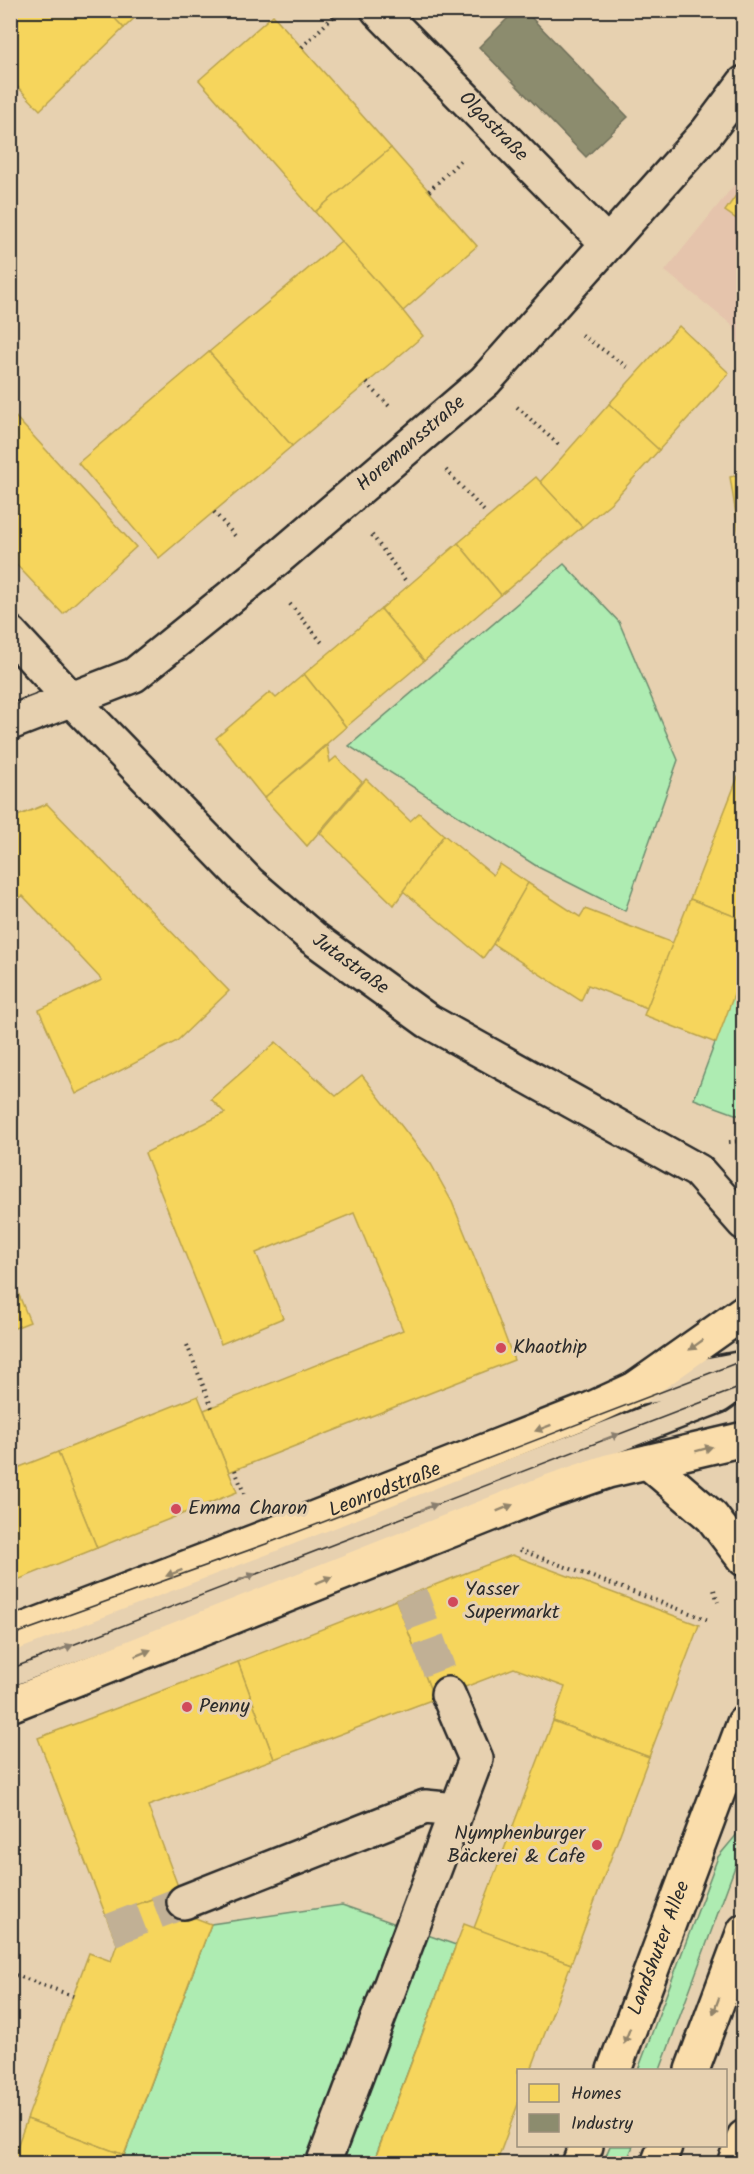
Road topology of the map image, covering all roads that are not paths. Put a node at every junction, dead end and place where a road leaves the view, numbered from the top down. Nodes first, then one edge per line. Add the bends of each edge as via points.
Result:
1 (378, 10) edge
2 (744, 83) edge
3 (607, 243) junction
4 (10, 633) edge
5 (71, 699) junction
6 (10, 723) edge
7 (744, 1223) edge
8 (744, 1312) edge
9 (744, 1368) edge
10 (744, 1378) edge
11 (635, 1389) junction
12 (744, 1439) edge
13 (648, 1462) junction
14 (744, 1559) edge
15 (10, 1635) edge
16 (10, 1669) edge
17 (448, 1694) tunnel mouth
18 (10, 1705) edge
19 (744, 1723) edge
20 (744, 1801) edge
21 (456, 1810) junction
22 (706, 1824) junction
23 (184, 1902) tunnel mouth
24 (744, 1931) edge
25 (614, 2069) edge
26 (692, 2069) edge
27 (744, 2137) edge
28 (585, 2147) edge
29 (663, 2147) edge
30 (323, 2163) edge
31 (579, 2163) edge
32 (658, 2163) edge
33 (734, 2163) edge

1 - 3 street, Olgastraße
2 - 3 street, Horemansstraße via 708,131
3 - 5 street, Horemansstraße via 484,381 264,570 134,675
4 - 5 street, Jutastraße
5 - 6 street, Horemansstraße
5 - 7 street, Jutastraße via 249,883 312,937 428,1021 698,1171
8 -> 11 main road, Leonrodstraße
9 - 11 street
16 -> 10 street via 718,1396
11 -> 15 main road, Leonrodstraße
13 -> 12 main road
13 - 14 main road via 712,1517
18 -> 13 main road via 547,1491
17 - 21 street via 476,1759
19 - 22 main road, Landshuter Allee
20 - 22 main road
21 - 23 street via 425,1807
21 - 30 street
22 -> 25 main road, Landshuter Allee
24 -> 26 main road
27 - 33 main road
28 - 31 main road
29 - 32 main road

